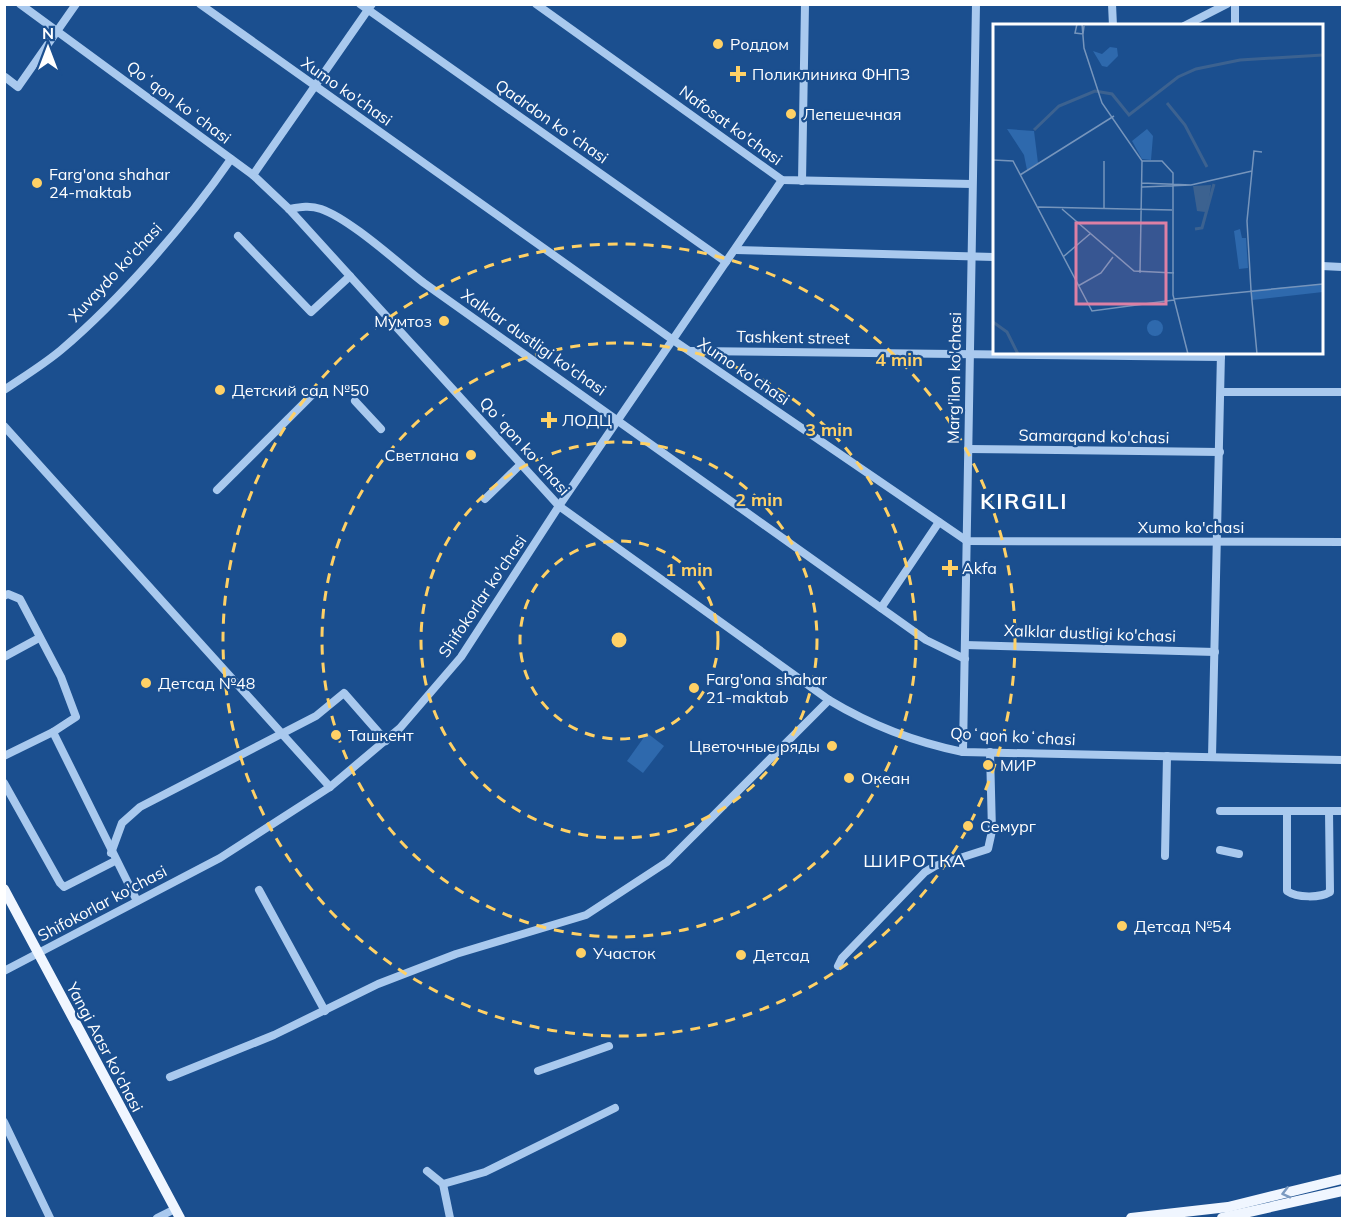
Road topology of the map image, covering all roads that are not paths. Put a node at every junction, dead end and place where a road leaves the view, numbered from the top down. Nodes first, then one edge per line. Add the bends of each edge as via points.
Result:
1 (20, 4) edge
2 (76, 4) edge
3 (200, 4) edge
4 (536, 4) edge
5 (805, 4) edge
6 (976, 4) edge
7 (1112, 4) edge
8 (1227, 4) edge
9 (1235, 4) edge
10 (366, 6) edge
11 (1113, 24) edge
12 (1188, 24) edge
13 (1234, 24) edge
14 (59, 31) junction
15 (5, 77) edge
16 (314, 86) junction
17 (231, 159) junction
18 (253, 175) junction
19 (782, 180) junction
20 (802, 181) junction
21 (972, 184) junction
22 (289, 209) junction
23 (238, 236) dead end
24 (736, 250) junction
25 (971, 256) junction
26 (993, 257) edge
27 (726, 262) junction
28 (1323, 266) edge
29 (1342, 267) edge
30 (350, 276) junction
31 (673, 340) junction
32 (690, 351) junction
33 (970, 354) junction
34 (1221, 355) edge
35 (4, 390) edge
36 (1221, 392) junction
37 (1342, 392) edge
38 (313, 394) dead end
39 (355, 402) dead end
40 (618, 419) junction
41 (4, 426) edge
42 (381, 429) dead end
43 (968, 450) junction
44 (1220, 452) junction
45 (521, 464) junction
46 (217, 490) dead end
47 (485, 499) dead end
48 (559, 506) junction
49 (939, 522) junction
50 (967, 541) junction
51 (1218, 542) junction
52 (1342, 542) edge
53 (4, 596) edge
54 (881, 608) junction
55 (39, 638) junction
56 (965, 645) junction
57 (1215, 652) junction
58 (4, 657) edge
59 (965, 659) junction
60 (829, 700) junction
61 (53, 732) junction
62 (283, 734) junction
63 (386, 741) junction
64 (963, 752) junction
65 (990, 752) junction
66 (4, 756) edge
67 (1167, 756) junction
68 (1212, 757) junction
69 (1342, 760) edge
70 (4, 783) edge
71 (330, 787) junction
72 (1220, 811) dead end
73 (1287, 811) junction
74 (1329, 811) junction
75 (1342, 811) edge
76 (1220, 850) dead end
77 (1239, 854) dead end
78 (1166, 856) dead end
79 (113, 857) junction
80 (4, 889) edge
81 (260, 890) dead end
82 (137, 901) junction
83 (38, 953) junction
84 (838, 966) dead end
85 (4, 971) edge
86 (325, 1011) junction
87 (609, 1046) dead end
88 (538, 1071) dead end
89 (170, 1077) dead end
90 (615, 1108) dead end
91 (4, 1122) edge
92 (427, 1171) dead end
93 (1342, 1179) edge
94 (443, 1184) junction
95 (1342, 1191) edge
96 (178, 1214) edge
97 (51, 1218) edge
98 (157, 1218) edge
99 (450, 1218) edge
100 (1131, 1218) edge
101 (1224, 1218) edge

1 - 14 street, Qoʻqon koʻchasi
2 - 14 street
3 - 16 street, Xumo ko'chasi
4 - 19 street, Nafosat ko'chasi
5 - 20 street
6 - 21 street, Marg'ilon ko'chasi
7 - 11 street
8 - 12 street
9 - 13 street
10 - 16 street
10 - 27 street, Qadrdon koʻchasi
14 - 15 street via 18,87
14 - 17 street, Qoʻqon koʻchasi
16 - 18 street
16 - 31 street, Xumo ko'chasi
17 - 18 street, Qoʻqon koʻchasi
17 - 35 street, Xuvaydo ko'chasi via 202,200 113,299 60,351
18 - 22 street, Qoʻqon koʻchasi
19 - 20 street, Nafosat ko'chasi
19 - 24 street, Shifokorlar ko'chasi
20 - 21 street, Nafosat ko'chasi
21 - 25 street, Marg'ilon ko'chasi
22 - 30 street, Qoʻqon koʻchasi
22 - 40 street, Xalklar dustligi ko'chasi via 323,209
23 - 30 street via 311,312
24 - 25 street
24 - 27 street, Shifokorlar ko'chasi
25 - 26 street
25 - 33 street, Marg'ilon ko'chasi
27 - 31 street, Shifokorlar ko'chasi
28 - 29 street
30 - 45 street, Qoʻqon koʻchasi
31 - 32 street, Xumo ko'chasi
31 - 40 street, Shifokorlar ko'chasi
32 - 33 street, Tashkent street
32 - 49 street, Xumo ko'chasi
33 - 34 street, Tashkent street
33 - 43 street, Marg'ilon ko'chasi
34 - 36 street
36 - 37 street
36 - 44 street
38 - 46 street
39 - 42 street
40 - 48 street, Shifokorlar ko'chasi
40 - 54 street, Xalklar dustligi ko'chasi
41 - 62 street
43 - 44 street, Samarqand ko'chasi
43 - 50 street, Marg'ilon ko'chasi
44 - 51 street
45 - 47 street
45 - 48 street, Qoʻqon koʻchasi
48 - 60 street, Qoʻqon koʻchasi
48 - 63 street, Shifokorlar ko'chasi via 461,657
49 - 50 street, Xumo ko'chasi
49 - 54 street
50 - 51 street, Xumo ko'chasi
50 - 56 street, Marg'ilon ko'chasi
51 - 52 street, Xumo ko'chasi
51 - 57 street
53 - 55 street via 20,599
54 - 59 street, Xalklar dustligi ko'chasi via 926,640
55 - 58 street
55 - 61 street via 76,717
56 - 57 street, Xalklar dustligi ko'chasi
56 - 59 street, Marg'ilon ko'chasi
57 - 68 street
59 - 64 street, Marg'ilon ko'chasi
60 - 64 street, Qoʻqon koʻchasi via 865,721 910,739
60 - 86 street via 668,862 586,915 456,954 378,984
61 - 66 street
61 - 79 street
62 - 63 street via 316,716 344,693
62 - 71 street
62 - 79 street via 140,807 122,823
63 - 71 street, Shifokorlar ko'chasi
64 - 65 street, Qoʻqon koʻchasi
65 - 67 street, Qoʻqon koʻchasi
65 - 84 street via 992,831 988,849 925,872
67 - 68 street, Qoʻqon koʻchasi
67 - 78 street
68 - 69 street, Qoʻqon koʻchasi
70 - 79 street via 64,887
71 - 82 street, Shifokorlar ko'chasi via 220,858
72 - 73 street
73 - 74 street
73 - 74 street via 1287,891 1293,896 1330,892
74 - 75 street
76 - 77 street
79 - 82 street
80 - 83 main road, Yangi Aasr ko'chasi
81 - 86 street
82 - 83 street, Shifokorlar ko'chasi
83 - 85 street, Shifokorlar ko'chasi
83 - 96 main road, Yangi Aasr ko'chasi
86 - 89 street
87 - 88 street
90 - 94 street via 485,1172
91 - 97 street
92 - 94 street
93 -> 100 main road via 1228,1207
94 - 99 street
95 - 101 main road
96 - 98 street

